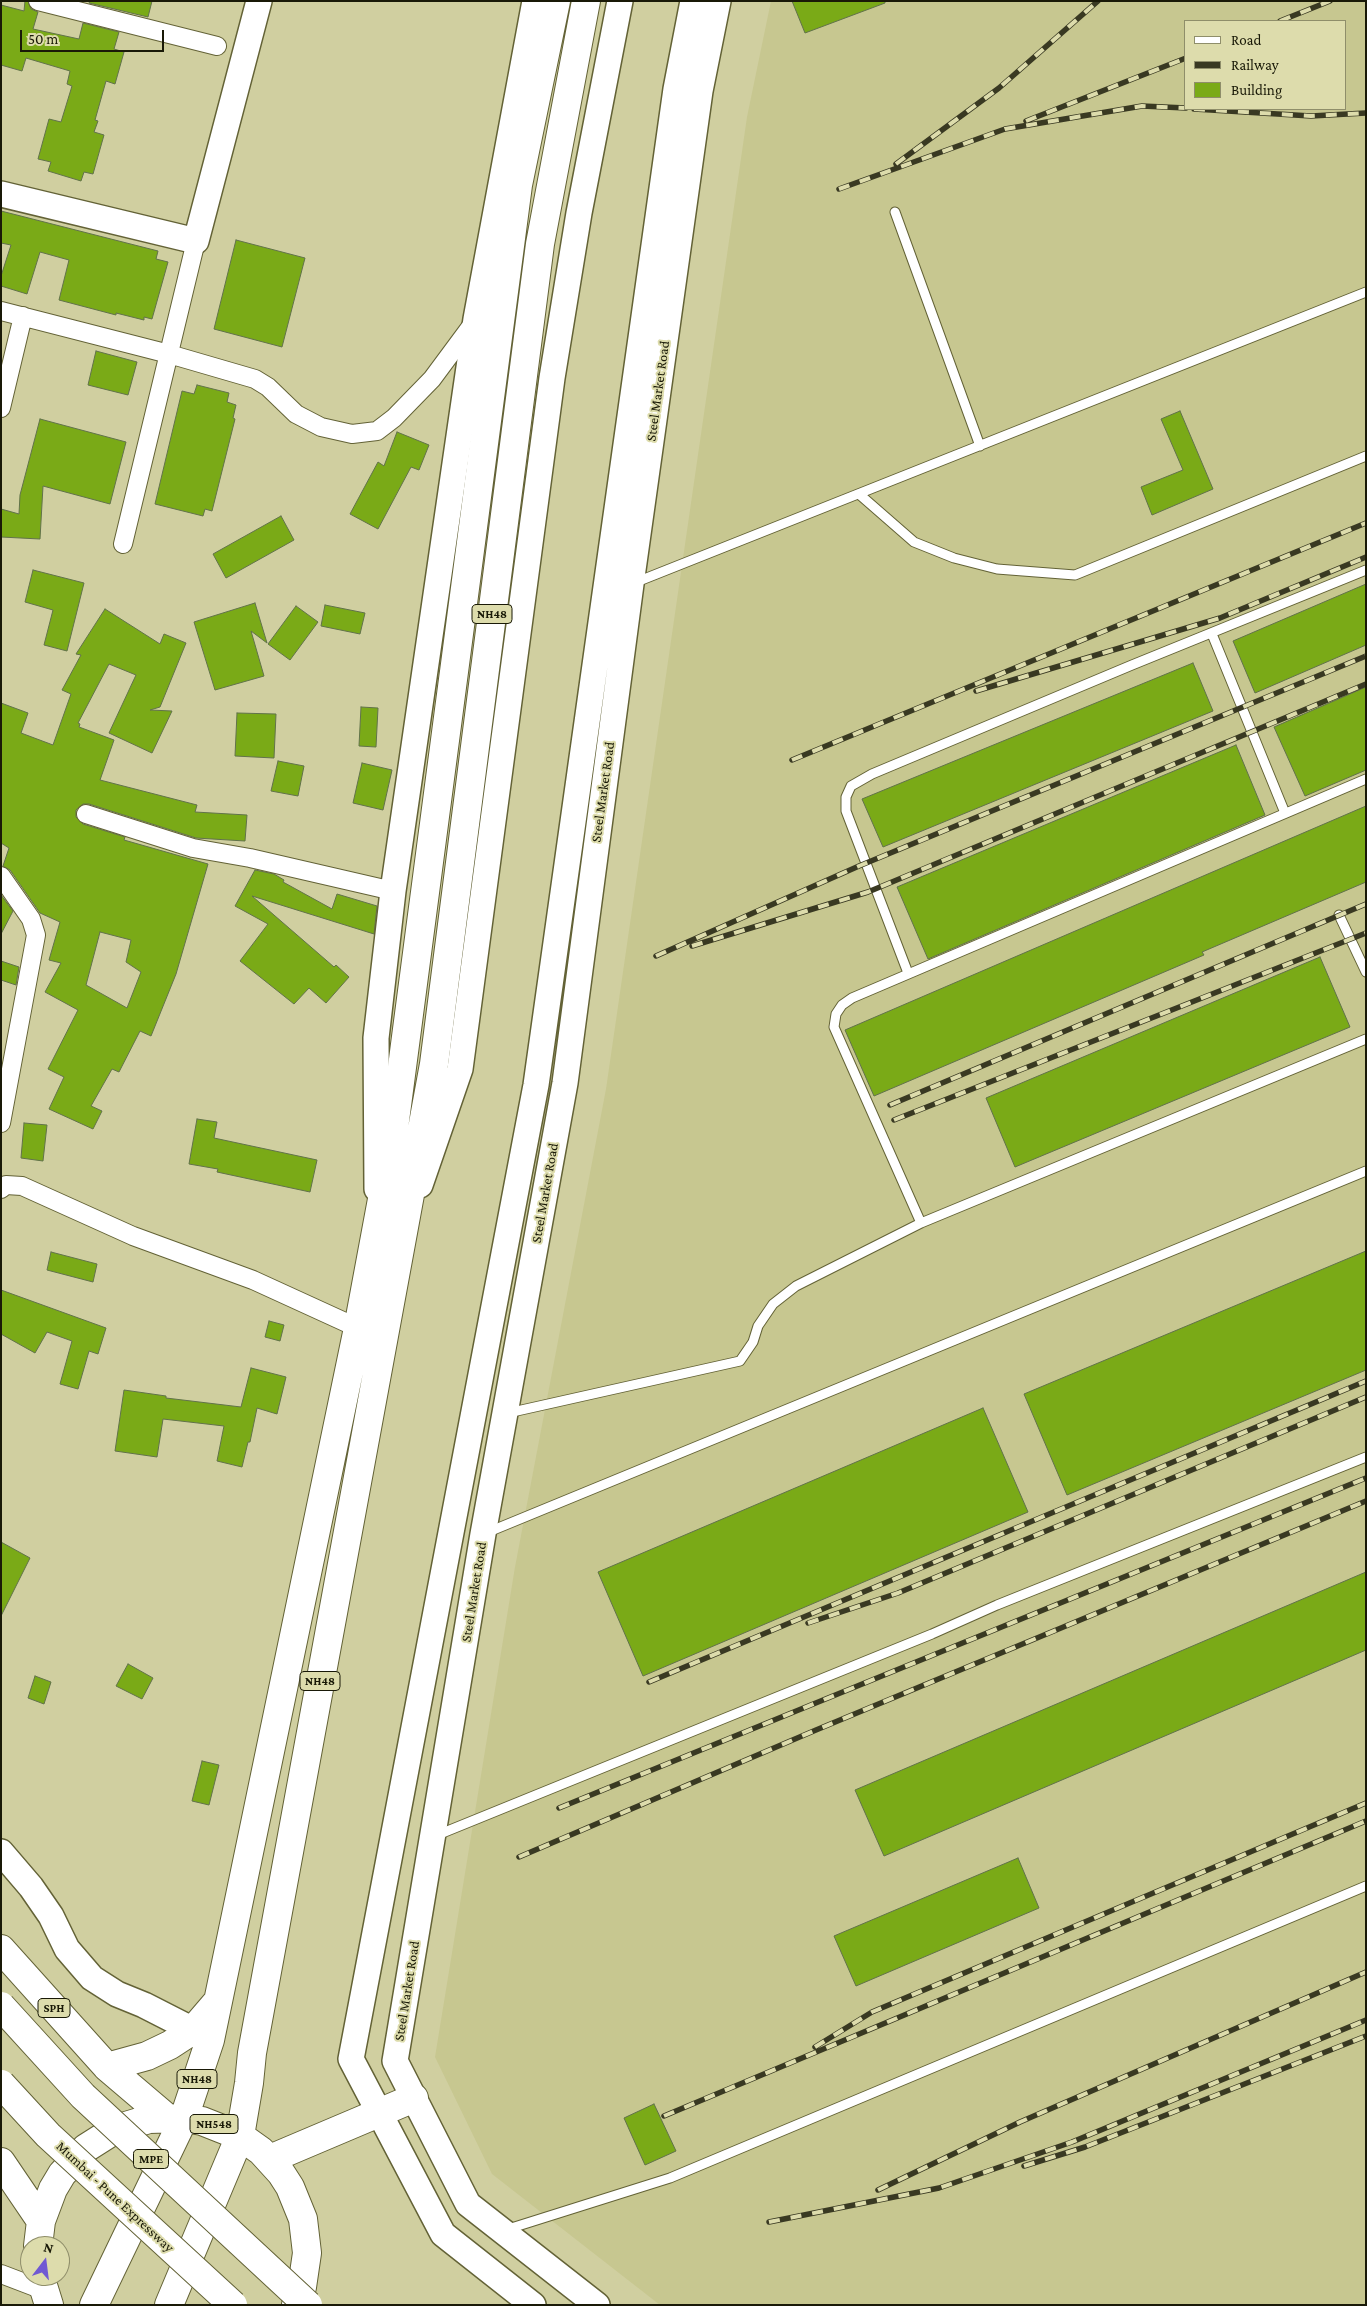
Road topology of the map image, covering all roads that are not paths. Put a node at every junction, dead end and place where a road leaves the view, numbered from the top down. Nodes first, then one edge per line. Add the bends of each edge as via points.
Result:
1 (38, 1) edge
2 (259, 1) edge
3 (535, 1) edge
4 (556, 1) edge
5 (586, 1) edge
6 (620, 1) edge
7 (693, 1) edge
8 (718, 1) edge
9 (217, 46) dead end
10 (1, 194) edge
11 (895, 212) dead end
12 (196, 241) junction
13 (1366, 292) edge
14 (1, 311) edge
15 (23, 316) junction
16 (476, 319) junction
17 (169, 354) junction
18 (1, 408) edge
19 (980, 446) junction
20 (1366, 456) edge
21 (859, 494) junction
22 (123, 544) dead end
23 (1366, 570) edge
24 (618, 589) junction
25 (1212, 634) junction
26 (1366, 779) edge
27 (1285, 813) junction
28 (86, 814) dead end
29 (1, 876) edge
30 (393, 891) junction
31 (1339, 915) dead end
32 (1366, 972) edge
33 (908, 974) junction
34 (1366, 1039) edge
35 (1, 1123) edge
36 (1366, 1172) edge
37 (1, 1189) edge
38 (921, 1223) junction
39 (391, 1225) junction
40 (358, 1328) junction
41 (505, 1414) junction
42 (1366, 1457) edge
43 (483, 1534) junction
44 (433, 1837) junction
45 (1, 1852) edge
46 (1366, 1886) edge
47 (1, 1949) edge
48 (218, 2001) junction
49 (1, 2006) edge
50 (193, 2030) junction
51 (107, 2067) junction
52 (1, 2084) edge
53 (414, 2098) junction
54 (379, 2113) junction
55 (176, 2118) junction
56 (240, 2136) junction
57 (270, 2160) junction
58 (1, 2162) edge
59 (502, 2231) junction
60 (39, 2234) edge
61 (1, 2274) edge
62 (44, 2290) edge
63 (94, 2305) edge
64 (169, 2305) edge
65 (233, 2305) edge
66 (296, 2305) edge
67 (308, 2305) edge
68 (533, 2305) edge
69 (597, 2305) edge

1 - 9 street
2 - 12 street
3 - 16 street
4 - 39 highway, NH48 via 518,184 391,1151
5 - 39 highway, NH48 via 540,244 434,1064
6 - 39 street via 553,369 460,1069 440,1132
7 - 24 street, Steel Market Road via 676,89
8 - 24 street, Steel Market Road via 700,91
10 - 12 street
11 - 19 lane
12 - 17 street
13 - 19 lane
14 - 15 street
15 - 17 street
15 - 18 street
16 - 17 street via 432,379 394,418 377,431 352,434 321,427 296,414 255,379
16 - 30 street
17 - 22 street
19 - 21 lane
20 - 21 lane via 1075,575 997,569 954,558 914,542
21 - 24 lane
23 - 25 lane
24 - 41 street, Steel Market Road via 565,1083
24 - 54 street, Steel Market Road via 536,1085 351,2059
25 - 27 lane
25 - 33 lane via 872,774 851,786 846,797 846,811
26 - 27 lane
27 - 33 lane
28 - 30 street via 193,848
29 - 35 street via 31,919 36,935
30 - 39 street via 376,1038
31 - 32 lane
33 - 38 lane via 842,1005 836,1014 834,1027
34 - 38 lane
36 - 43 lane
37 - 40 street via 6,1185 22,1186 132,1236 277,1290
38 - 41 lane via 796,1286 773,1304 740,1361
39 - 40 highway, NH48
39 - 56 highway, NH48
40 - 48 highway, NH48
41 - 43 street, Steel Market Road
42 - 44 lane
43 - 44 street, Steel Market Road
44 - 53 street, Steel Market Road via 395,2061
45 - 50 street via 31,1887 51,1916 67,1949 92,1978 117,1994
46 - 59 lane via 670,2178
47 - 51 highway, SPH
48 - 50 highway
48 - 55 highway, NH48 via 210,2040
49 - 67 highway, MPE, bridge via 83,2096
50 - 51 highway via 147,2056
51 - 55 highway, SPH
52 - 65 highway, Mumbai - Pune Expressway, bridge via 48,2135
53 - 54 highway
53 - 59 street, Steel Market Road via 468,2204
54 - 57 highway
54 - 68 street, Steel Market Road via 443,2234
55 - 56 highway, NH548 via 219,2126
55 - 60 highway, NH548 via 149,2119 116,2129 86,2148 53,2189
55 - 63 highway
56 - 57 highway, NH548
56 - 64 highway
57 - 66 highway, NH548 via 298,2202 306,2236 306,2270
58 - 60 highway
59 - 69 street, Steel Market Road
61 - 62 street

